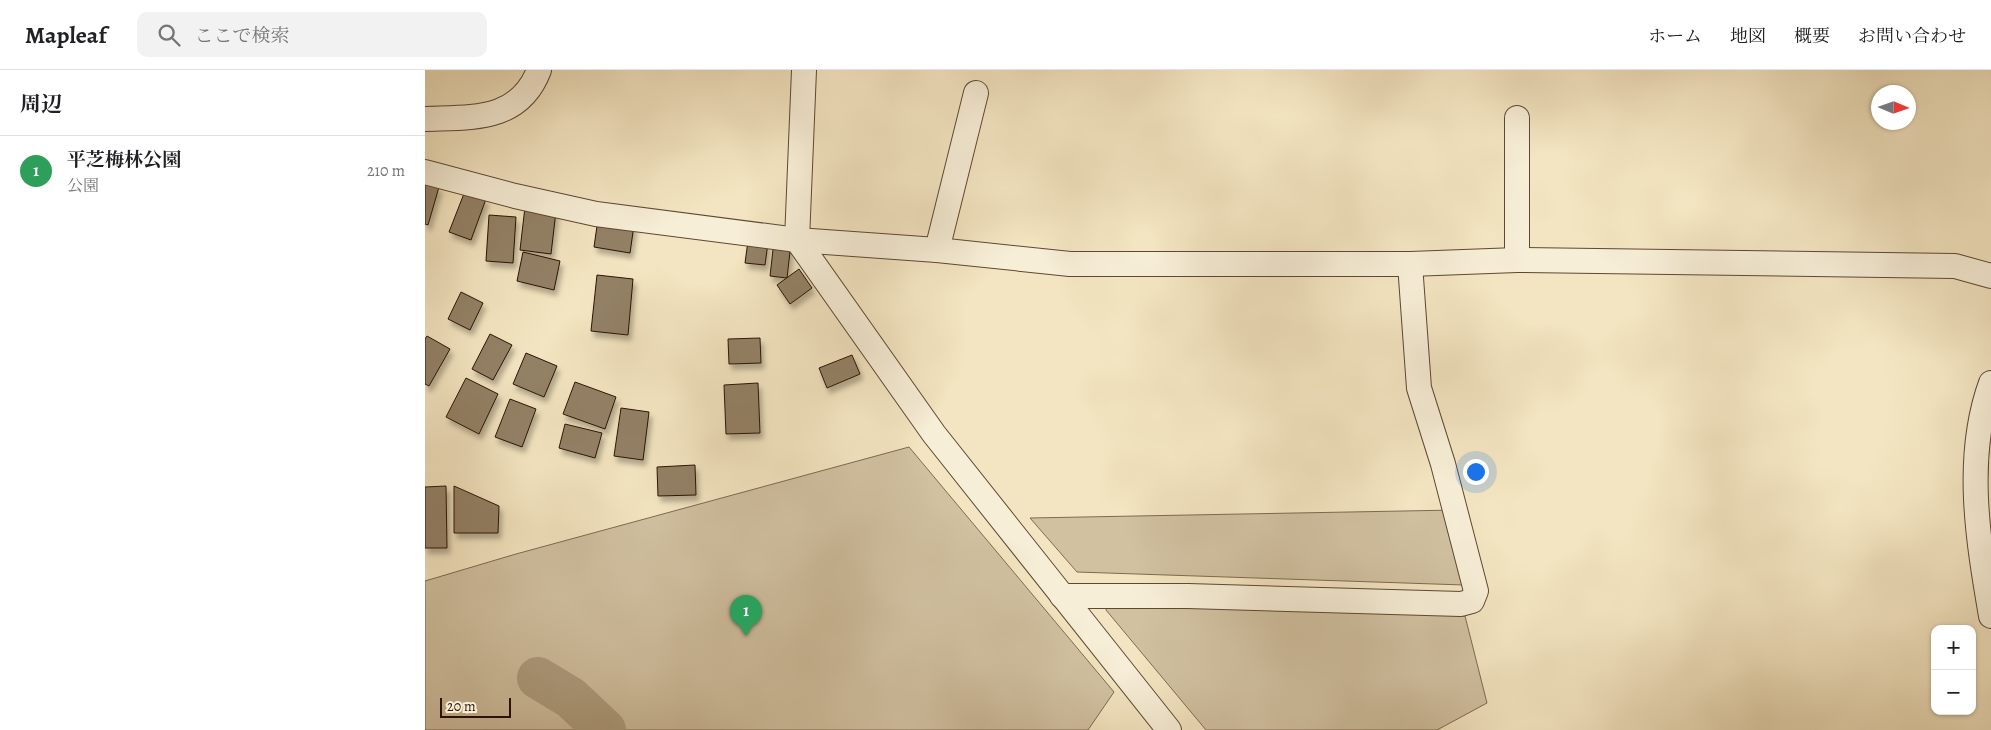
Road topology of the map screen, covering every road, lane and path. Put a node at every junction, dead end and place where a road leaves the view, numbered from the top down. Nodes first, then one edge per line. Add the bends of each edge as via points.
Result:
1 (539, 70) edge
2 (804, 70) edge
3 (976, 93) dead end
4 (1517, 118) dead end
5 (425, 119) edge
6 (425, 172) edge
7 (797, 240) junction
8 (937, 250) junction
9 (1517, 260) junction
10 (1410, 264) junction
11 (1991, 276) edge
12 (1991, 383) edge
13 (1062, 596) junction
14 (1991, 616) edge
15 (1169, 730) edge

1 - 5 street via 516,104 498,112
2 - 7 street
3 - 8 street
4 - 9 street
6 - 7 street via 596,214
7 - 8 street
7 - 13 street via 934,434
8 - 10 street via 1070,264
9 - 10 street
9 - 11 street via 1955,266
10 - 13 street via 1419,388 1443,464 1476,592 1473,601 1461,604 1188,596
12 - 14 street via 1975,456 1982,561
13 - 15 street

